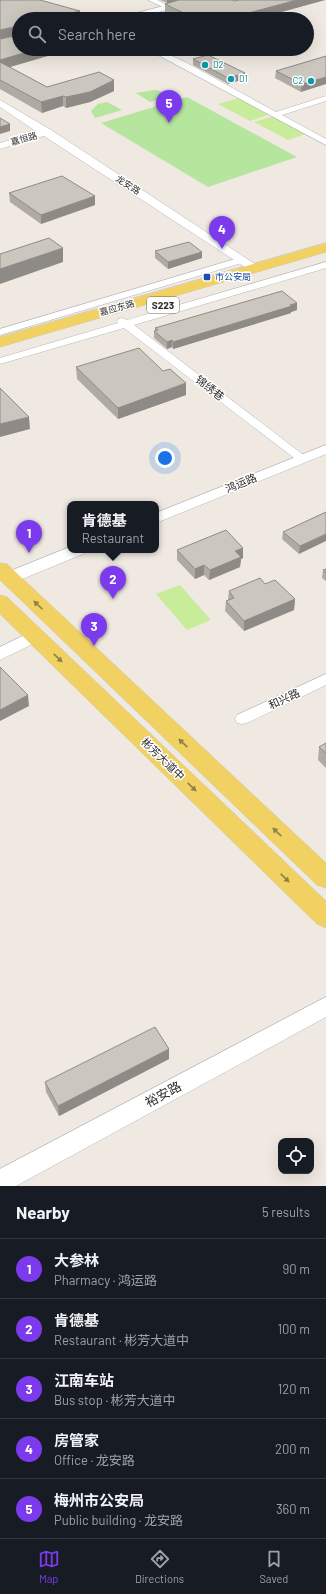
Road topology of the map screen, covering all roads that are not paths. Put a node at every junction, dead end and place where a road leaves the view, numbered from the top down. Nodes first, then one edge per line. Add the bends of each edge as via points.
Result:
1 (152, 0) edge
2 (197, 0) edge
3 (169, 8) junction
4 (153, 12) edge
5 (165, 56) edge
6 (326, 98) edge
7 (0, 103) edge
8 (274, 115) junction
9 (47, 132) junction
10 (326, 142) edge
11 (0, 146) edge
12 (326, 247) edge
13 (326, 257) edge
14 (242, 260) junction
15 (326, 266) edge
16 (255, 268) junction
17 (123, 321) junction
18 (0, 332) edge
19 (0, 342) edge
20 (0, 353) edge
21 (0, 361) edge
22 (326, 449) edge
23 (302, 459) junction
24 (159, 517) edge
25 (69, 553) edge
26 (5, 574) edge
27 (0, 602) edge
28 (35, 636) junction
29 (0, 654) edge
30 (326, 680) edge
31 (242, 719) dead end
32 (326, 878) edge
33 (326, 918) edge
34 (326, 1006) edge
35 (0, 1182) edge

1 - 3 street
2 - 3 street
3 - 4 street
5 - 8 street
6 - 8 street
7 - 9 street, 龙安路
8 - 10 street
9 - 11 street, 嘉恒路
9 - 14 street, 龙安路
12 - 16 main road, 嘉应东路 / S223
13 - 17 main road, 嘉应东路 / S223
14 - 16 street, 龙安路
14 - 18 street
15 - 17 street
16 - 19 main road, 嘉应东路 / S223
17 - 20 main road, 嘉应东路 / S223
17 - 21 street
17 - 23 street, 锦绣巷
22 - 23 street, 鸿运路
23 - 24 street, 鸿运路
25 - 26 street
32 -> 26 main road
27 - 28 main road, 彬芳大道中
28 - 29 street
28 -> 33 main road, 彬芳大道中
30 - 31 street, 和兴路
34 - 35 street, 裕安路

